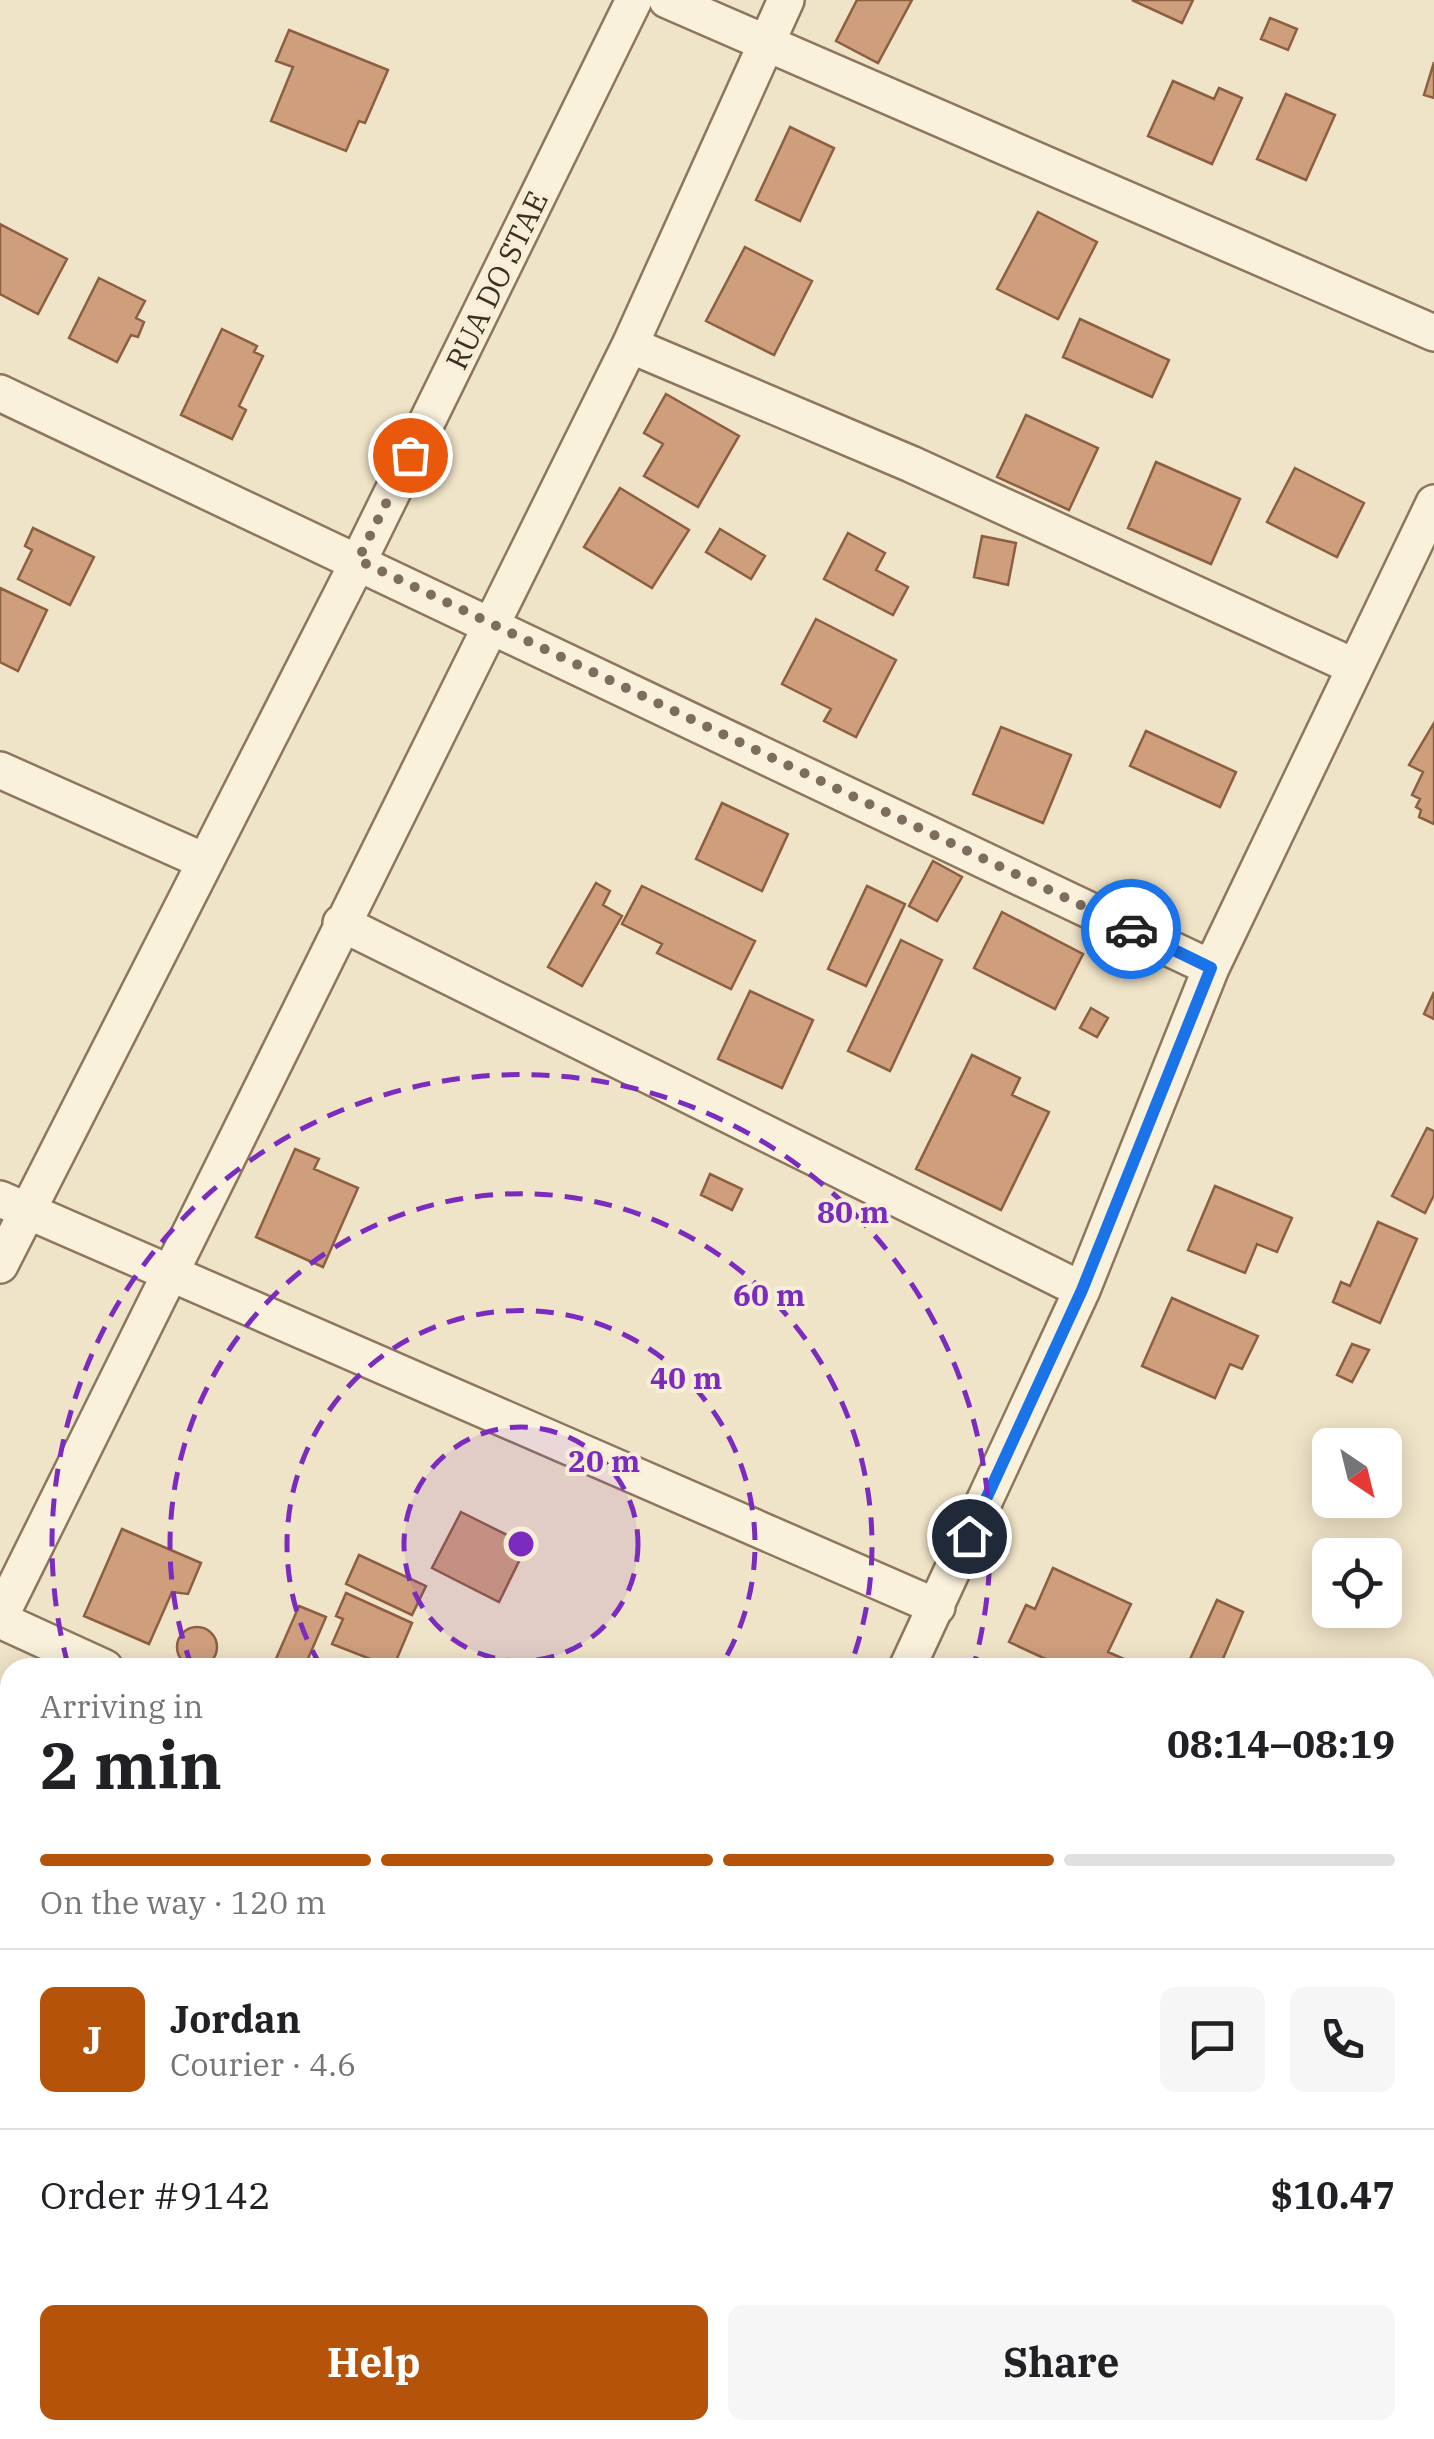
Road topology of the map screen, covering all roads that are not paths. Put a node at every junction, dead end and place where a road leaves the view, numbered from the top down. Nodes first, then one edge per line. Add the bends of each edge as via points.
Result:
1 (634, 0) edge
2 (667, 0) edge
3 (786, 0) edge
4 (768, 42) junction
5 (1434, 333) edge
6 (630, 345) junction
7 (0, 393) edge
8 (1434, 503) edge
9 (358, 560) junction
10 (494, 624) junction
11 (1355, 668) junction
12 (0, 770) edge
13 (204, 862) junction
14 (341, 923) junction
15 (1211, 968) junction
16 (13, 1204) edge
17 (0, 1265) edge
18 (169, 1270) junction
19 (1082, 1290) junction
20 (937, 1607) junction
21 (0, 1619) edge
22 (84, 1658) edge
23 (913, 1658) edge

1 - 9 street, RUA DO STAE
2 - 4 street
3 - 4 street
4 - 5 street
4 - 6 street
6 - 10 street
6 - 11 street via 911,464
7 - 9 street
8 - 11 street
9 - 10 street
9 - 13 street, RUA DO STAE
10 - 14 street
10 - 15 street
11 - 15 street
12 - 13 street
13 - 16 street, RUA DO STAE
14 - 18 street
14 - 19 street
15 - 19 street
16 - 17 street, RUA DO STAE
16 - 18 street
18 - 20 street
18 - 21 street
19 - 20 street
20 - 23 street
21 - 22 street

